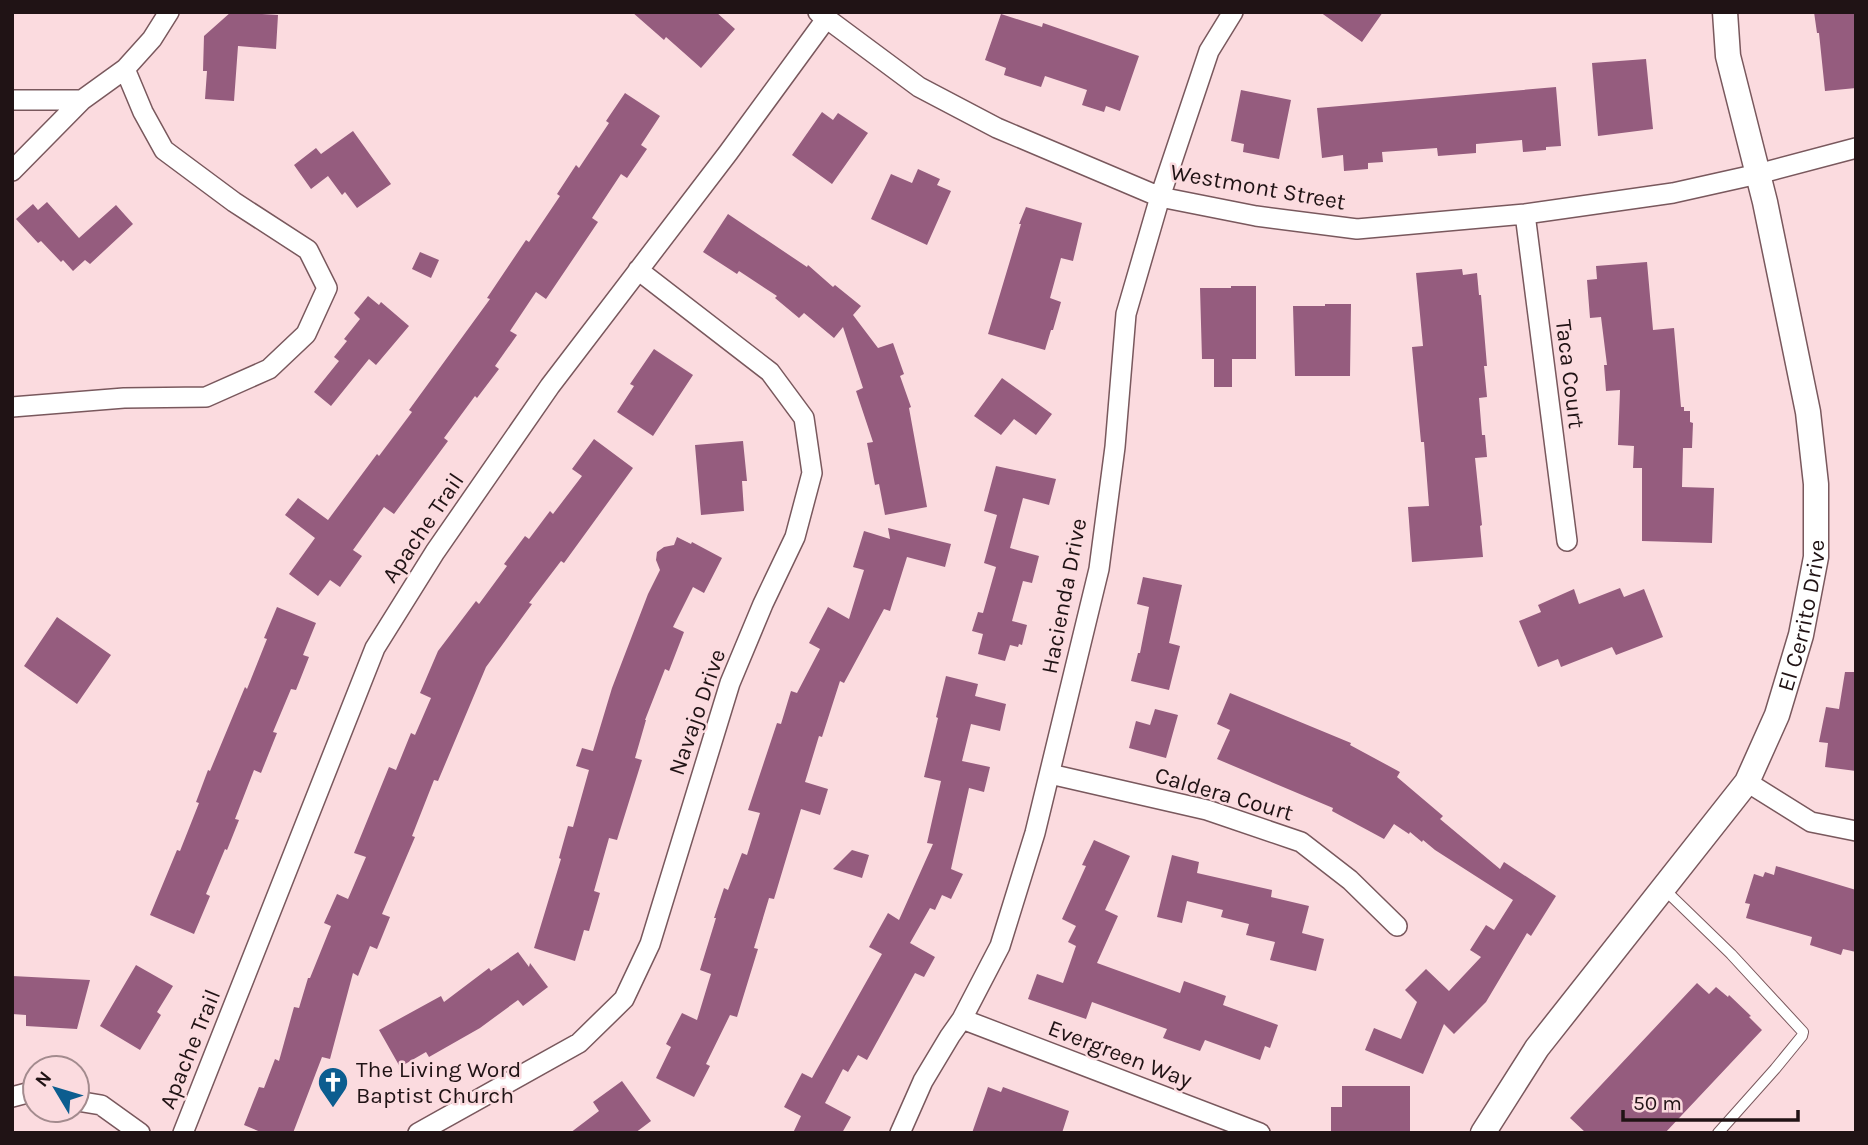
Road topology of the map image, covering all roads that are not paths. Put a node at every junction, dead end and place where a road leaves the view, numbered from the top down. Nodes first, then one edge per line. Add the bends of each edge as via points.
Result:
1 (169, 12) edge
2 (1233, 12) edge
3 (1725, 12) edge
4 (822, 16) edge
5 (125, 69) junction
6 (12, 100) edge
7 (82, 100) junction
8 (1856, 148) edge
9 (12, 171) edge
10 (1758, 174) junction
11 (1160, 197) junction
12 (1525, 214) junction
13 (638, 270) junction
14 (12, 407) edge
15 (1567, 541) dead end
16 (1050, 774) junction
17 (1747, 782) junction
18 (1856, 831) edge
19 (1664, 889) junction
20 (1397, 926) dead end
21 (962, 1019) junction
22 (91, 1103) edge
23 (140, 1133) edge
24 (183, 1133) edge
25 (418, 1133) edge
26 (900, 1133) edge
27 (1261, 1133) edge
28 (1483, 1133) edge
29 (1718, 1133) edge

1 - 5 street
2 - 11 street, Hacienda Drive via 1209,51
3 - 10 street, El Cerrito Drive via 1728,56
4 - 11 street, Westmont Street via 919,87 997,128
4 - 13 street, Apache Trail via 728,153
5 - 7 street
5 - 14 street via 164,150 308,250 327,288 306,334 269,369 206,397
6 - 7 street
7 - 9 street
8 - 10 street, Westmont Street
10 - 12 street, Westmont Street via 1673,193
10 - 17 street, El Cerrito Drive via 1808,412 1816,484 1816,556 1801,635 1777,715
11 - 12 street, Westmont Street via 1357,229
11 - 16 street, Hacienda Drive via 1126,314 1099,569
12 - 15 street, Taca Court
13 - 24 street, Apache Trail via 550,386 375,648
13 - 25 street, Navajo Drive via 770,372 804,418 812,473 795,537 730,683 650,944 624,999 579,1043
16 - 20 street, Caldera Court via 1207,810 1300,842 1350,880
16 - 21 street, Hacienda Drive via 1000,946
17 - 18 street via 1811,822
17 - 19 street, El Cerrito Drive
19 - 28 street, El Cerrito Drive via 1537,1048
19 - 29 lane via 1803,1032
21 - 26 street, Hacienda Drive via 923,1081
21 - 27 street, Evergreen Way
22 - 23 street, Apache Trail via 101,1105

